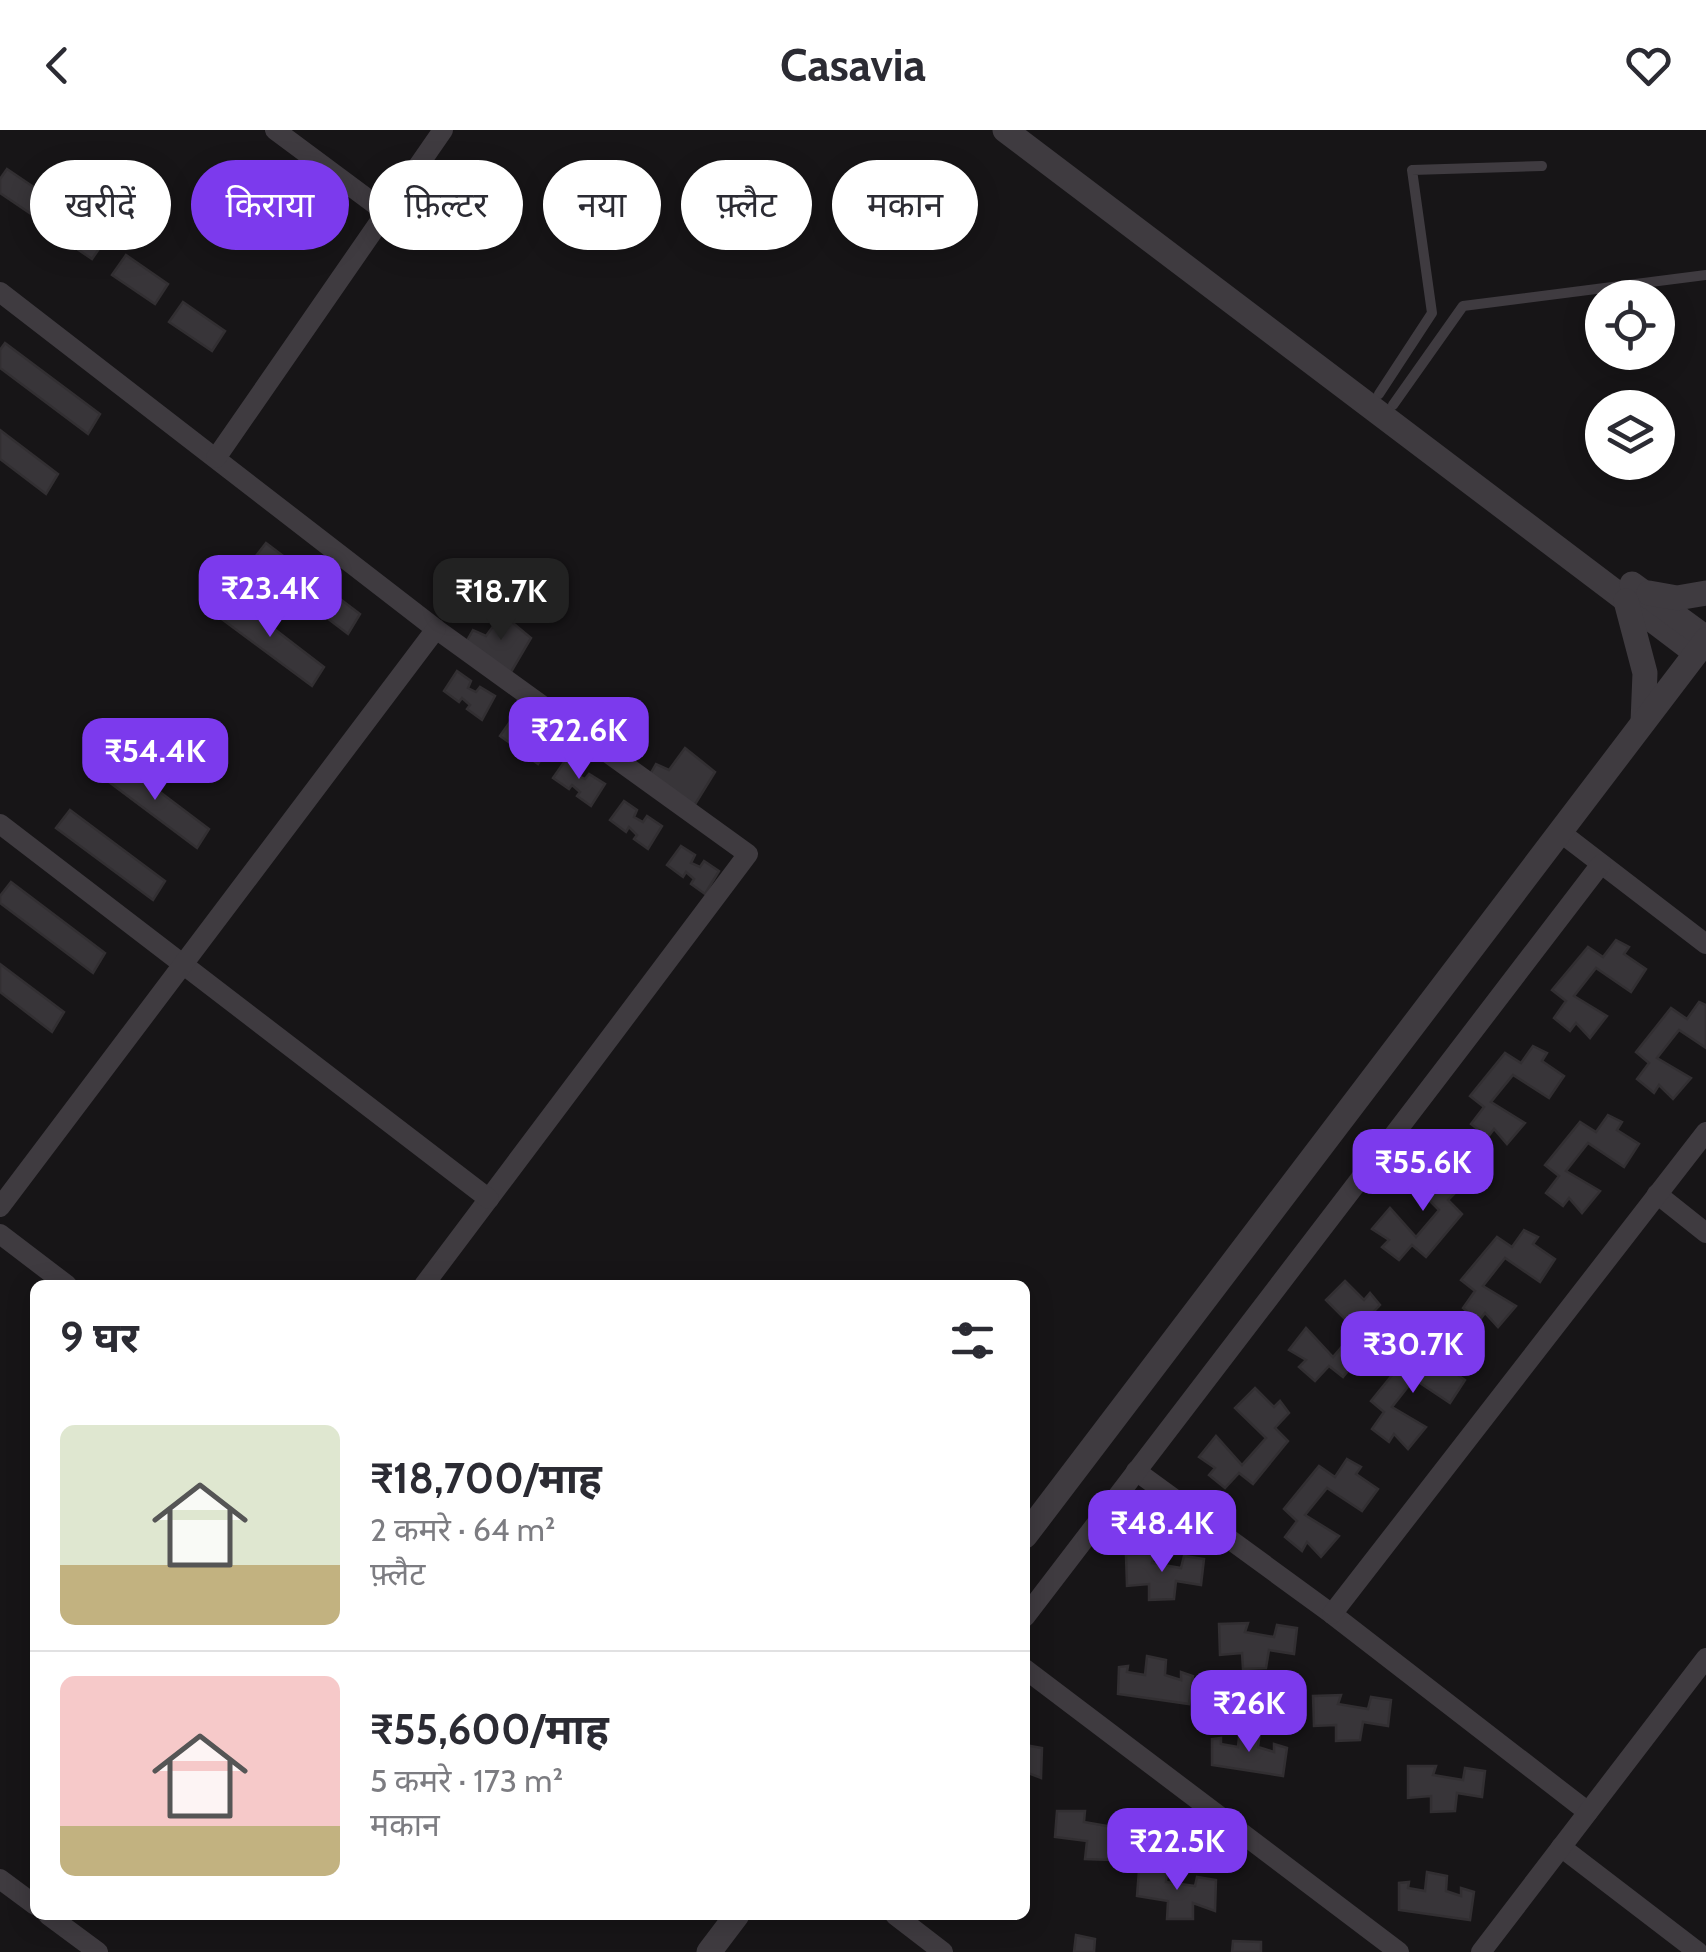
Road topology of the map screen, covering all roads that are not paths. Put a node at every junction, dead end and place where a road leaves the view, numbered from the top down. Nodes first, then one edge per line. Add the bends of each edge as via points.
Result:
1 (275, 130) edge
2 (443, 130) edge
3 (1004, 130) edge
4 (1029, 130) edge
5 (421, 160) edge
6 (1542, 166) dead end
7 (369, 200) edge
8 (369, 233) edge
9 (1706, 275) edge
10 (0, 292) edge
11 (1386, 400) junction
12 (216, 458) junction
13 (1706, 594) edge
14 (1635, 597) junction
15 (436, 629) junction
16 (1703, 644) edge
17 (1644, 722) junction
18 (0, 824) edge
19 (1560, 832) junction
20 (1602, 864) junction
21 (1706, 944) edge
22 (184, 962) junction
23 (1706, 1132) edge
24 (1657, 1194) junction
25 (489, 1199) junction
26 (0, 1207) edge
27 (1706, 1233) edge
28 (0, 1234) edge
29 (60, 1280) edge
30 (428, 1280) edge
31 (1136, 1471) junction
32 (1030, 1529) edge
33 (1030, 1609) edge
34 (1332, 1614) junction
35 (1706, 1658) edge
36 (1030, 1674) edge
37 (1588, 1812) junction
38 (1561, 1847) junction
39 (0, 1879) edge
40 (30, 1901) edge
41 (55, 1920) edge
42 (733, 1920) edge
43 (902, 1920) edge
44 (98, 1952) edge
45 (708, 1952) edge
46 (944, 1952) edge
47 (1400, 1952) edge
48 (1481, 1952) edge
49 (1698, 1952) edge

1 - 7 street
2 - 5 street
3 - 14 street
4 - 11 street
6 - 11 lane via 1412,170 1432,313
8 - 12 street
9 - 11 lane via 1463,306
10 - 12 street
11 - 14 street
12 - 15 street
13 - 14 street
14 - 16 street
14 - 17 street
15 - 22 street
15 - 25 street via 748,854
16 - 17 street
17 - 19 street
18 - 22 street
19 - 20 street
19 - 32 street
20 - 21 street
20 - 31 street
22 - 25 street
22 - 26 street
23 - 24 street
24 - 27 street
24 - 34 street
25 - 30 street
28 - 29 street
31 - 33 street
31 - 34 street
34 - 37 street
35 - 37 street
36 - 47 street
37 - 38 street
38 - 48 street
38 - 49 street
39 - 40 street
41 - 44 street
42 - 45 street
43 - 46 street

